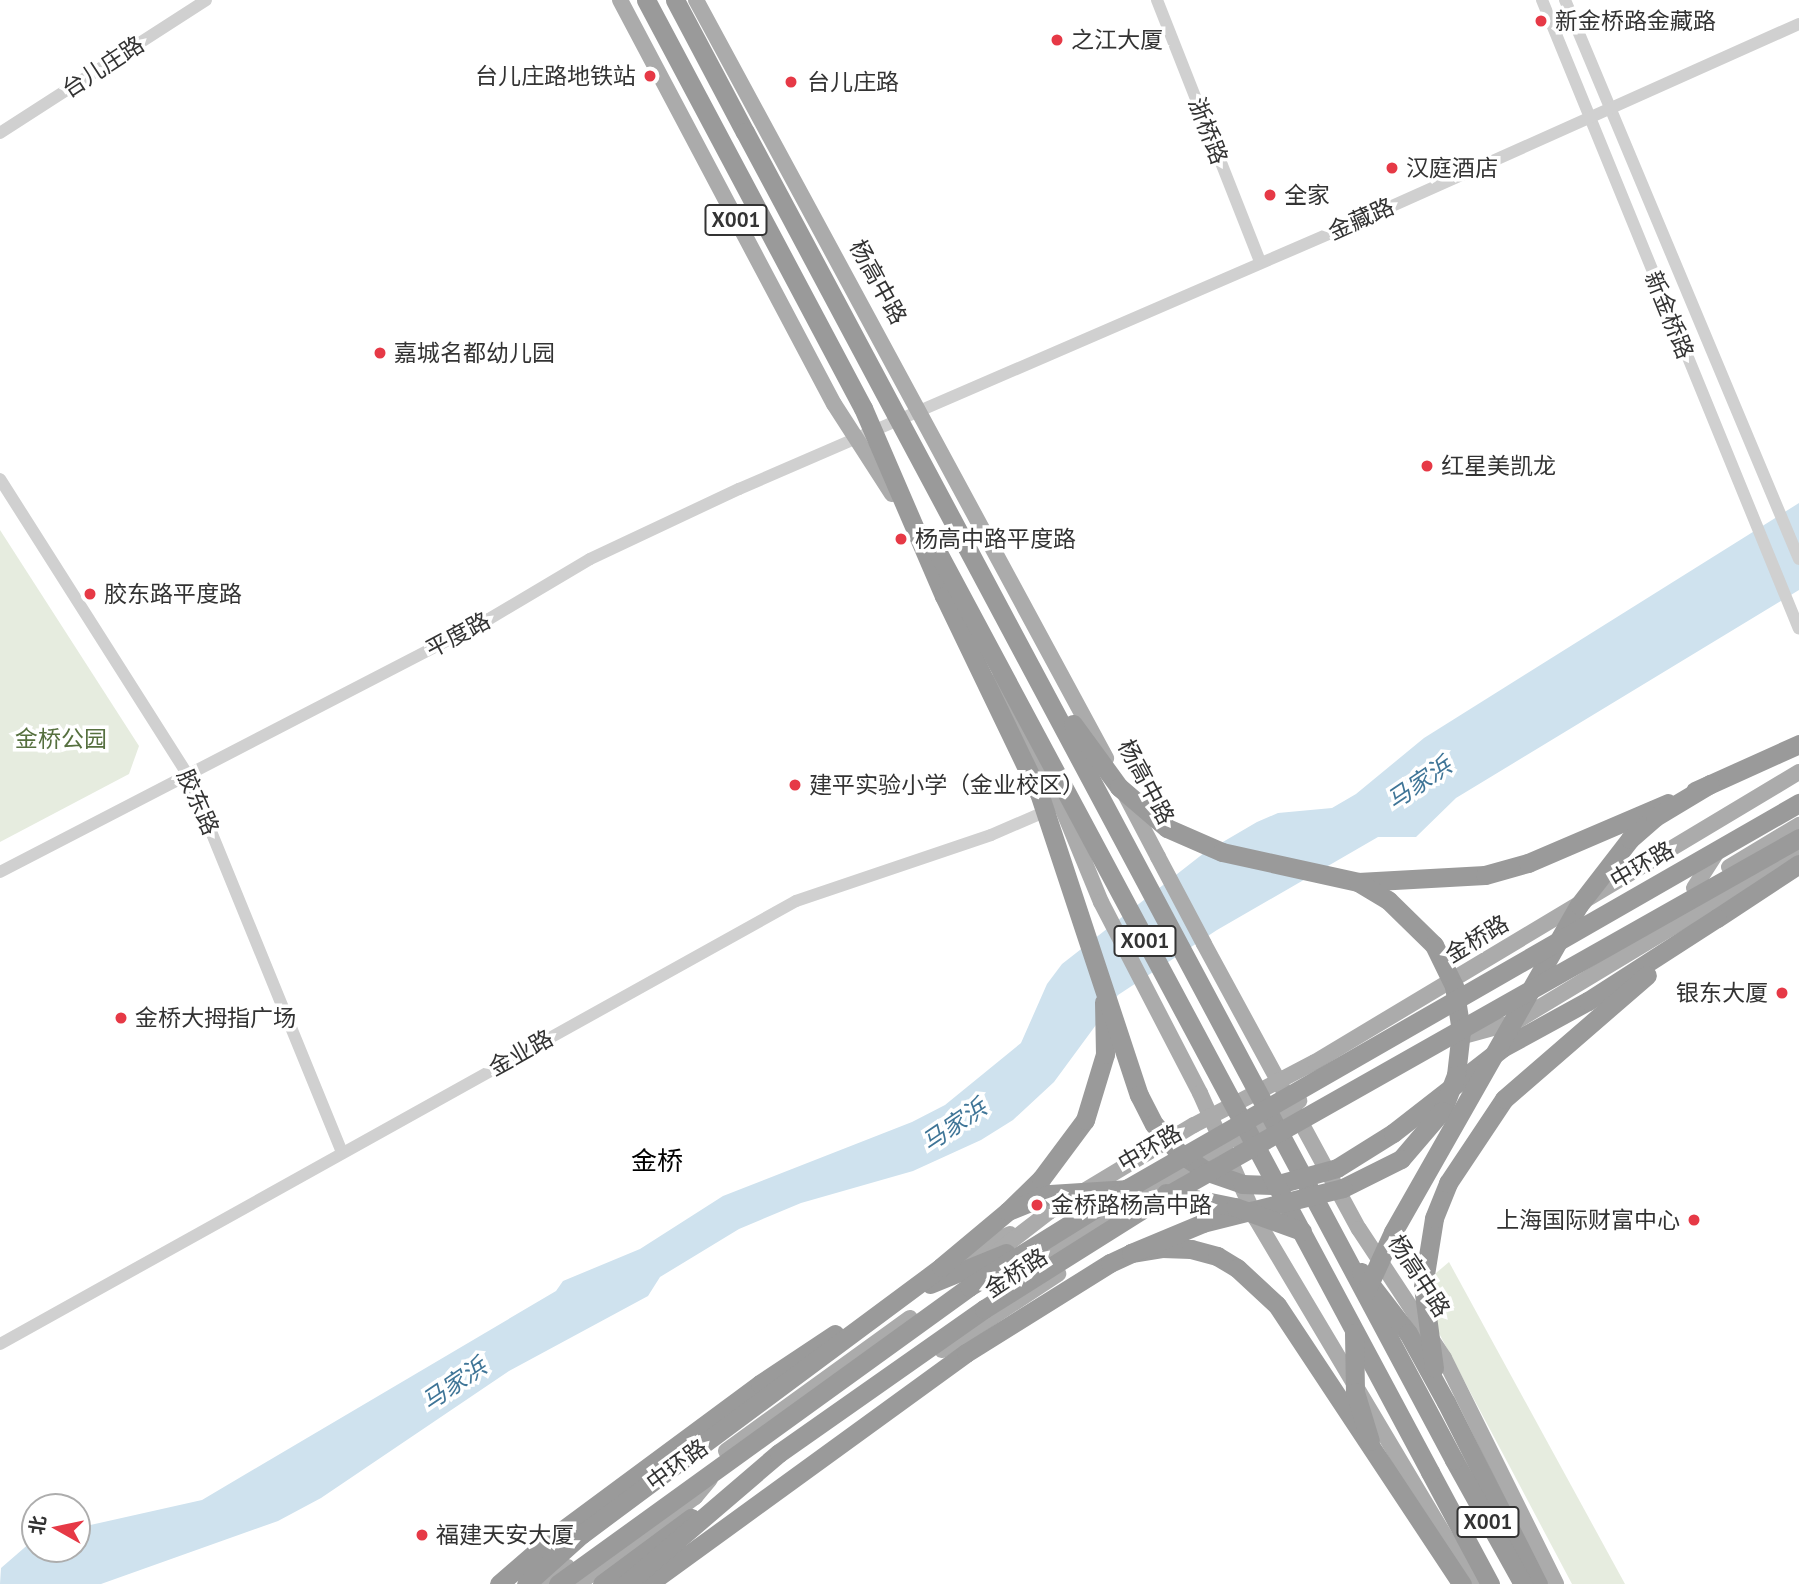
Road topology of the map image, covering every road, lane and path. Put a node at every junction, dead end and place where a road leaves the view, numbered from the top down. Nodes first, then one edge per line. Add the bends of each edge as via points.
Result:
1 (206, 0) edge
2 (620, 0) edge
3 (643, 0) edge
4 (675, 0) edge
5 (696, 0) edge
6 (1157, 0) edge
7 (1542, 0) edge
8 (1565, 0) edge
9 (1799, 24) edge
10 (1611, 111) junction
11 (1590, 118) junction
12 (0, 133) edge
13 (1260, 262) junction
14 (863, 408) junction
15 (921, 411) junction
16 (857, 438) junction
17 (0, 479) edge
18 (940, 498) junction
19 (1799, 559) edge
20 (1799, 629) edge
21 (1799, 744) edge
22 (1799, 772) edge
23 (188, 775) junction
24 (1710, 784) junction
25 (1799, 801) edge
26 (1061, 805) junction
27 (1799, 825) edge
28 (1799, 839) edge
29 (1799, 851) edge
30 (1799, 864) edge
31 (0, 872) edge
32 (1358, 882) junction
33 (1694, 888) junction
34 (1717, 918) junction
35 (1457, 977) junction
36 (1103, 990) junction
37 (1460, 1037) junction
38 (1278, 1082) junction
39 (1291, 1105) junction
40 (1211, 1117) junction
41 (1303, 1128) junction
42 (1224, 1144) junction
43 (342, 1152) junction
44 (1233, 1164) junction
45 (1008, 1211) junction
46 (1031, 1225) junction
47 (1059, 1231) junction
48 (1131, 1253) junction
49 (1038, 1287) junction
50 (0, 1344) edge
51 (1446, 1402) junction
52 (1370, 1441) junction
53 (731, 1447) junction
54 (779, 1453) junction
55 (500, 1584) edge
56 (526, 1584) edge
57 (544, 1584) edge
58 (558, 1584) edge
59 (578, 1584) edge
60 (601, 1584) edge
61 (620, 1584) edge
62 (626, 1584) edge
63 (648, 1584) edge
64 (1462, 1584) edge
65 (1474, 1584) edge
66 (1490, 1584) edge
67 (1523, 1584) edge
68 (1538, 1584) edge
69 (1556, 1584) edge

1 - 12 street, 台儿庄路
2 - 16 main road, X001 via 834,404
3 - 14 highway, X001
4 - 18 highway, 杨高中路 / X001, bridge
5 - 15 main road, 杨高中路 / X001
6 - 13 street, 浙桥路
7 - 11 street, 新金桥路
8 - 10 street, 新金桥路
9 - 10 street, 金藏路
10 - 11 street, 金藏路
10 - 19 street, 新金桥路
11 - 13 street, 金藏路
11 - 20 street, 新金桥路
13 - 15 street, 金藏路
14 - 36 highway, bridge via 944,596 1039,793 1067,865
14 - 66 highway, X001, bridge
15 - 16 street, 平度路
15 - 38 main road, 杨高中路 / X001, bridge
16 - 23 street, 平度路 via 590,559 489,619
16 - 26 main road, X001 via 914,533
17 - 23 street, 胶东路
18 - 32 highway, bridge via 1060,704 1095,757 1139,807 1167,828 1222,852
18 - 67 highway, 杨高中路 / X001, bridge
21 - 24 highway
22 - 35 main road, 金桥路
23 - 31 street, 平度路
23 - 43 street, 胶东路
24 - 32 highway, bridge via 1528,863 1435,881
24 - 52 highway, bridge via 1655,817 1605,867 1557,942 1387,1244 1361,1303 1354,1332 1355,1392
25 - 33 main road via 1724,844
25 - 47 highway, 中环路, bridge
26 - 40 main road, X001 via 1101,902
26 - 43 street, 金业路 via 991,835 796,901
27 - 33 main road, 金桥路
28 - 54 highway, bridge via 1141,1210 984,1309
29 - 37 main road, 金桥路 via 1515,1022
30 - 34 highway
32 - 48 highway, bridge via 1415,922 1434,945 1454,986 1461,1031 1456,1075 1442,1111 1401,1159 1373,1176 1308,1198 1203,1223
33 - 37 main road, 金桥路 via 1512,998
34 - 36 highway, bridge via 1588,1001 1502,1048 1367,1151 1307,1179 1275,1185 1242,1184 1208,1172 1178,1152 1154,1124 1139,1095
34 - 51 highway, bridge via 1551,1054 1504,1099 1448,1184 1434,1218 1423,1286 1430,1352
35 - 38 main road, 金桥路
35 - 39 main road via 1443,1006 1428,1022
36 - 45 highway, bridge via 1105,1054 1085,1120 1041,1179
37 - 41 main road, 金桥路
38 - 39 main road, 杨高中路
38 - 40 main road, 金桥路
38 - 42 main road via 1270,1106
39 - 41 main road, 杨高中路
39 - 44 main road via 1241,1144
40 - 42 main road, X001
40 - 46 main road, 金桥路
41 - 44 main road, 金桥路
41 - 69 main road, 杨高中路 / X001 via 1359,1229 1444,1358
42 - 44 main road, X001
42 - 49 main road via 1055,1247 1044,1261
43 - 50 street, 金业路
44 - 49 main road, 金桥路
44 - 65 main road, X001 via 1256,1219
45 - 51 highway, bridge via 1050,1194 1121,1188 1235,1207 1286,1223 1324,1242 1382,1295
45 - 56 highway, bridge via 931,1275 582,1534
46 - 53 main road, 金桥路 via 952,1289
46 - 55 main road, 金桥路 via 967,1252 867,1318
47 - 55 highway, bridge via 932,1283 835,1334 726,1408 552,1538
47 - 58 highway, 中环路, bridge via 836,1380
48 - 52 highway, bridge via 1191,1249 1237,1268 1277,1305
48 - 63 highway via 1089,1274 967,1353
49 - 61 main road, 金桥路 via 814,1438
51 - 68 highway
52 - 64 highway
53 - 57 main road, 金桥路
53 - 59 main road via 695,1497
54 - 60 highway, bridge
54 - 62 highway, bridge

